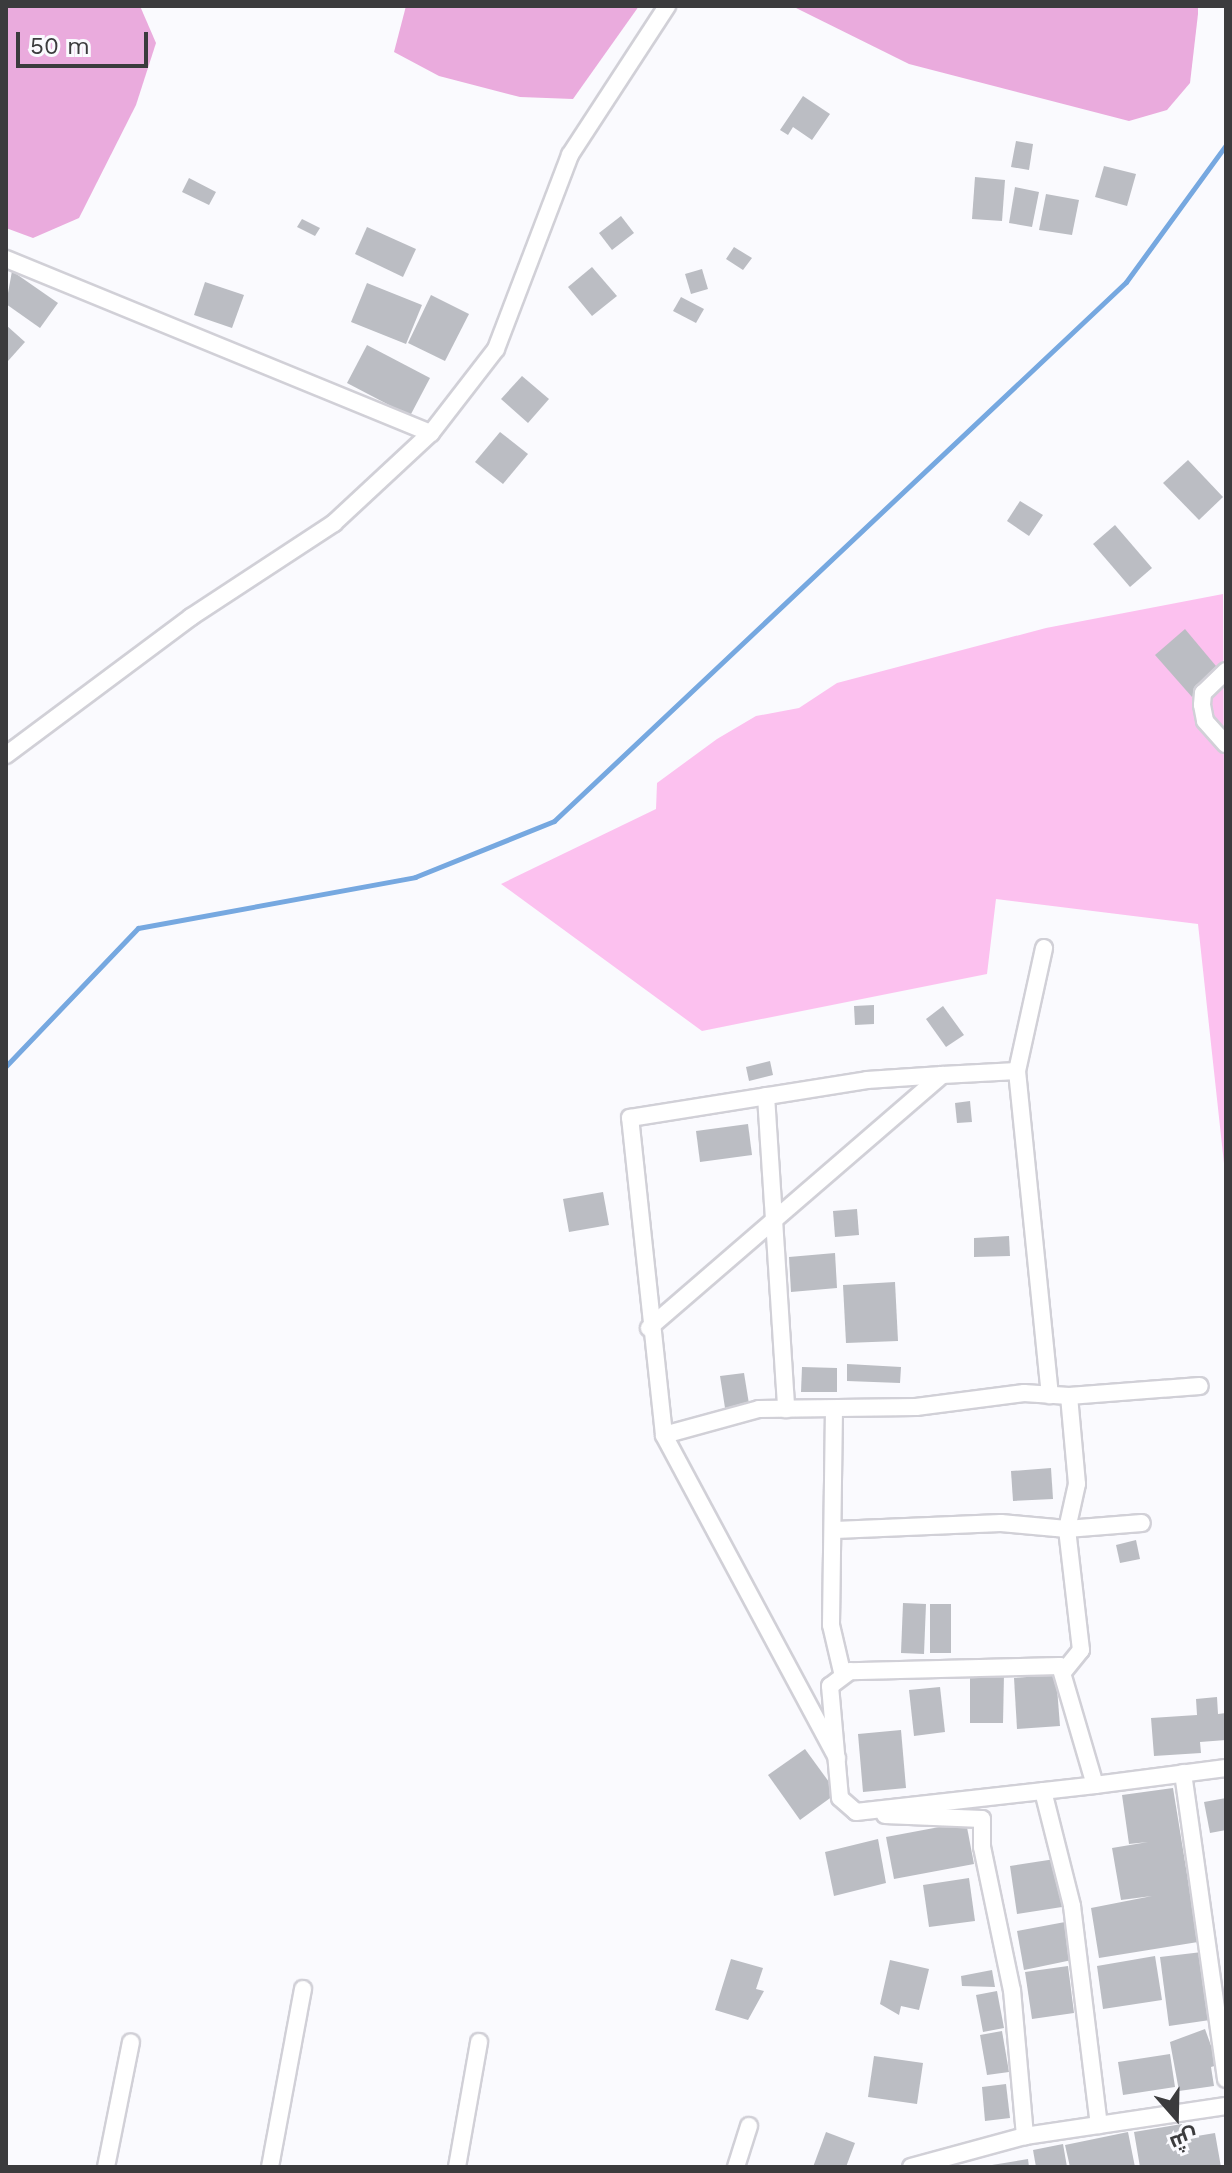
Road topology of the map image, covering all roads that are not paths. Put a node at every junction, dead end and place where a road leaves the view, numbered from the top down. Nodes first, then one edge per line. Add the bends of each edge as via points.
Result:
1 (667, 6) edge
2 (6, 259) edge
3 (431, 433) junction
4 (1226, 671) edge
5 (1226, 744) edge
6 (6, 755) edge
7 (1044, 948) dead end
8 (1017, 1071) junction
9 (942, 1075) junction
10 (766, 1096) junction
11 (776, 1223) junction
12 (649, 1328) junction
13 (1200, 1386) dead end
14 (1050, 1395) junction
15 (1069, 1396) junction
16 (786, 1409) junction
17 (834, 1409) junction
18 (664, 1435) junction
19 (1142, 1523) dead end
20 (1067, 1529) junction
21 (835, 1530) junction
22 (1064, 1671) junction
23 (842, 1672) junction
24 (837, 1758) junction
25 (1226, 1768) edge
26 (1183, 1773) junction
27 (1095, 1785) junction
28 (1043, 1791) junction
29 (863, 1811) junction
30 (303, 1989) dead end
31 (131, 2042) dead end
32 (479, 2042) dead end
33 (1226, 2079) edge
34 (1226, 2106) edge
35 (1099, 2125) junction
36 (749, 2126) dead end
37 (1025, 2136) junction
38 (106, 2167) edge
39 (270, 2167) edge
40 (457, 2167) edge
41 (736, 2167) edge
42 (911, 2167) edge

1 - 3 street via 570,155 496,349
2 - 3 street
3 - 6 street via 334,523 191,617
4 - 5 street via 1203,693 1202,705 1205,721
7 - 8 street
8 - 9 street
8 - 14 street
9 - 10 street
9 - 11 street
10 - 11 street
10 - 12 street via 630,1118
11 - 12 street
11 - 16 street
12 - 18 street
13 - 15 street
14 - 15 street
14 - 17 street
15 - 20 street via 1077,1484
16 - 17 street
16 - 18 street via 759,1409
17 - 21 street
18 - 24 street
19 - 20 street
20 - 21 street via 1001,1523
20 - 22 street via 1081,1650
21 - 23 street via 831,1625
22 - 23 street via 1049,1664
22 - 27 street
23 - 24 street via 830,1686
24 - 29 street via 840,1798 849,1810
25 - 26 street
26 - 27 street
26 - 33 street
27 - 28 street
28 - 29 street
28 - 35 street via 1072,1906
29 - 37 street via 982,1819 982,1847 1012,1990
30 - 39 street
31 - 38 street
32 - 40 street
34 - 35 street
35 - 37 street
36 - 41 street
37 - 42 street

